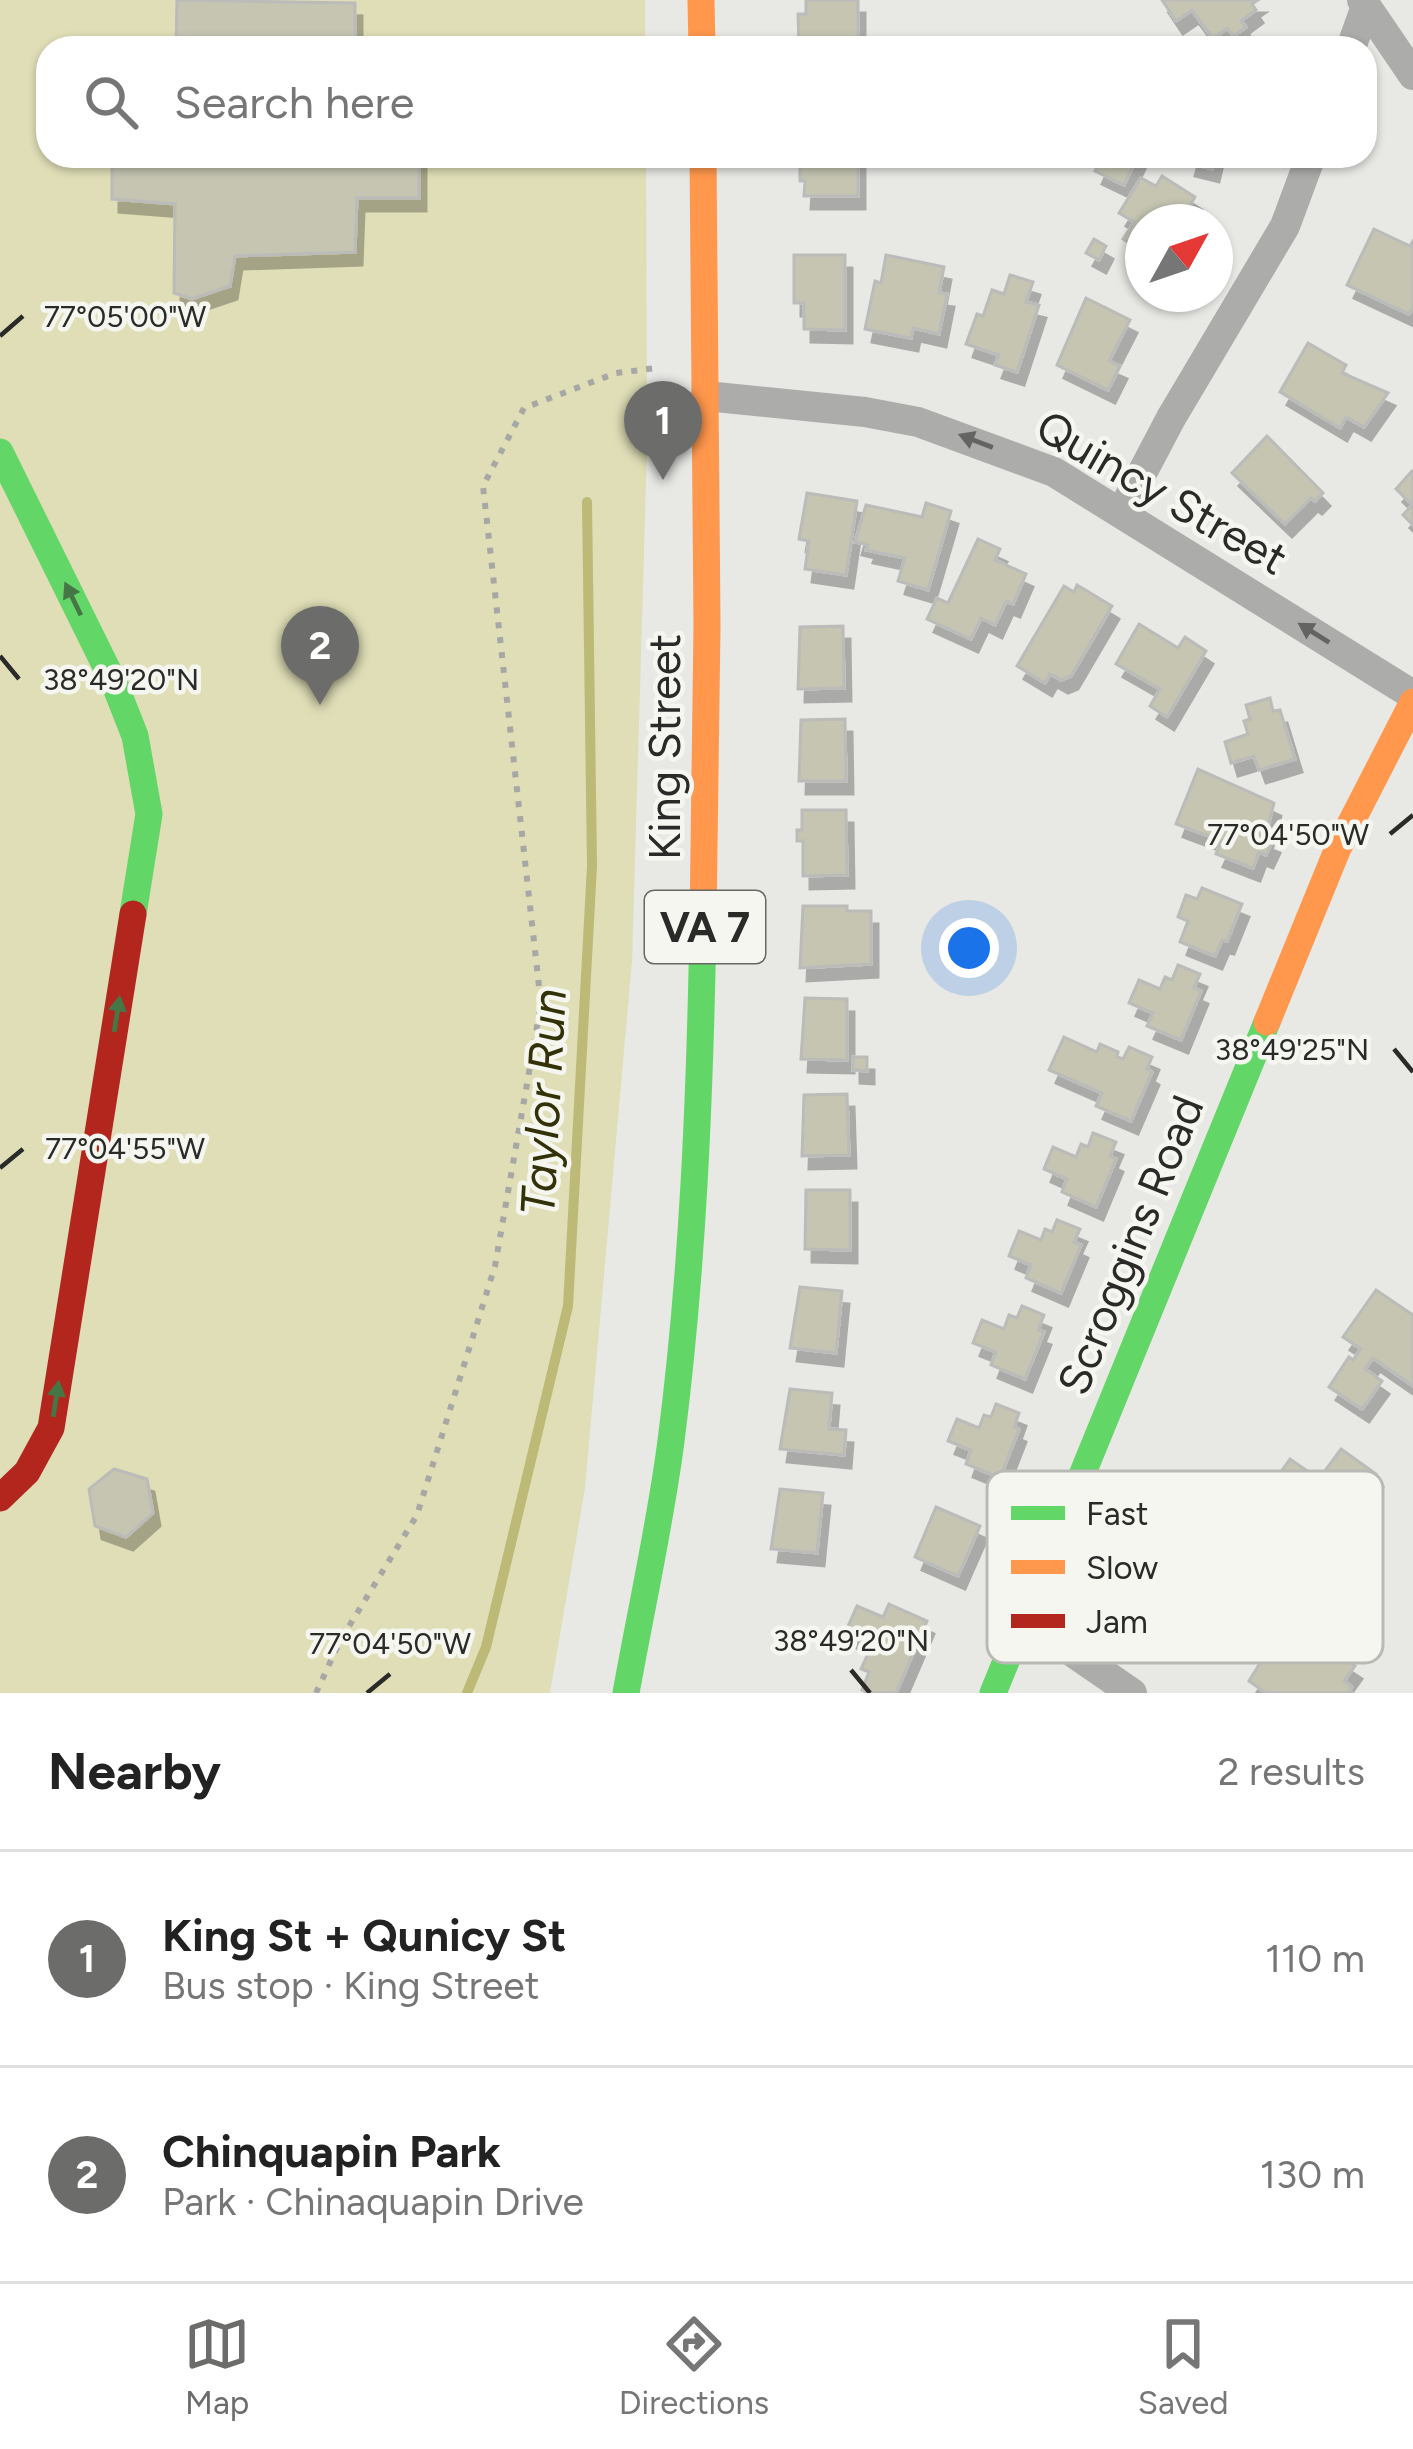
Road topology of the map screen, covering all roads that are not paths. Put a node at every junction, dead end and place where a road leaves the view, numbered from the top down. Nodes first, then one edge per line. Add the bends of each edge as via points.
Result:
1 (701, 0) edge
2 (1364, 3) edge
3 (701, 36) edge
4 (1354, 36) edge
5 (1413, 75) edge
6 (703, 168) edge
7 (1307, 168) edge
8 (706, 396) junction
9 (0, 452) edge
10 (1121, 513) junction
11 (1413, 699) edge
12 (1083, 1471) edge
13 (0, 1498) edge
14 (1005, 1663) edge
15 (1088, 1663) edge
16 (626, 1693) edge
17 (993, 1693) edge
18 (1132, 1693) edge

1 - 3 street
2 - 4 street
2 - 5 street
6 - 8 street, King Street / VA 7
7 - 10 street via 1285,226
10 -> 8 street, Quincy Street via 1054,472 918,422
8 - 16 street, King Street / VA 7 via 703,1013 675,1412
13 -> 9 street via 27,1472 51,1428 149,814 115,685
11 -> 10 street, Quincy Street
11 - 12 street, Scroggins Road via 1338,848
14 - 17 street, Scroggins Road
15 - 18 street

